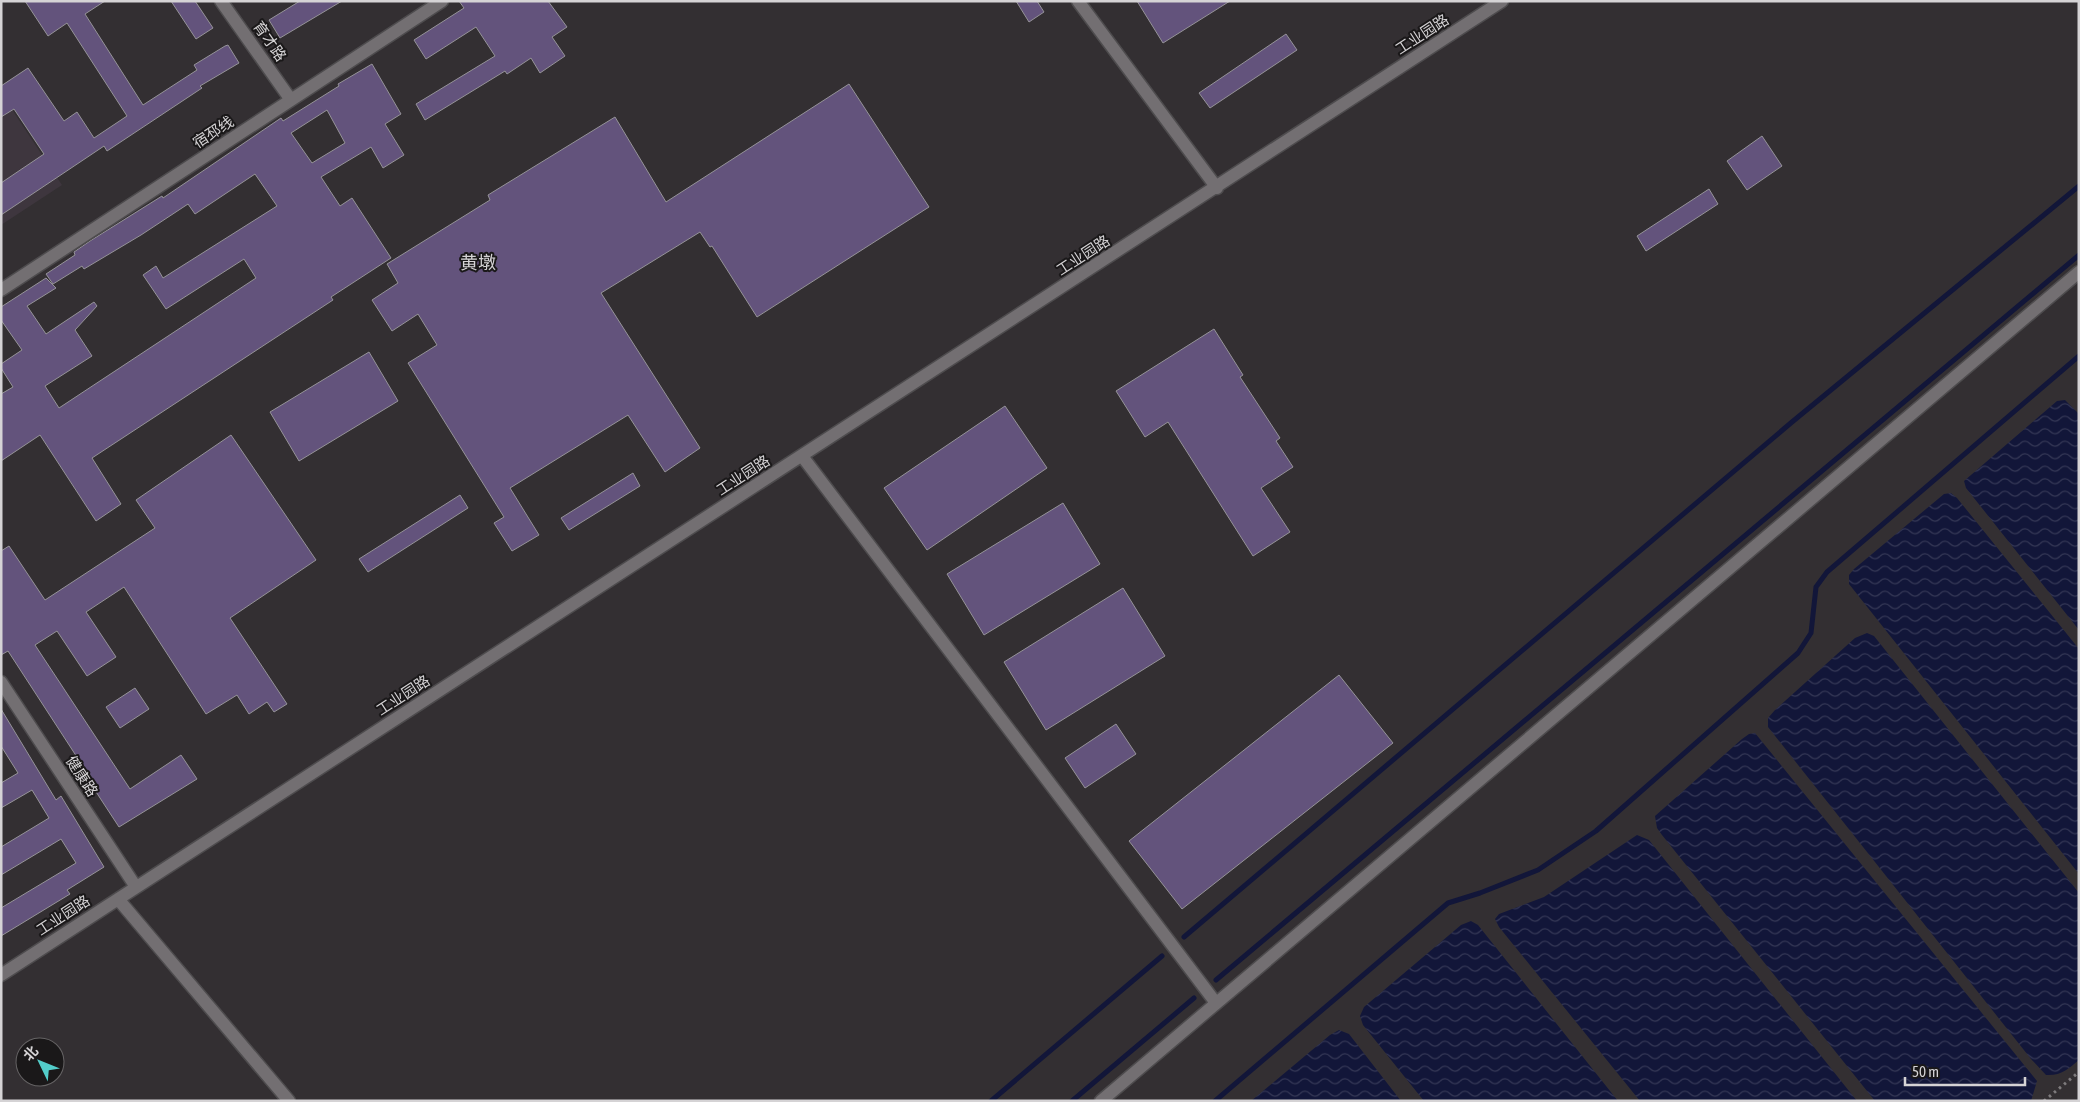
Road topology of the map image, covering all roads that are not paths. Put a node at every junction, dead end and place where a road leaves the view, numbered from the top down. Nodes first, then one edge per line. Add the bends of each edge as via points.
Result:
1 (222, 1) edge
2 (442, 1) edge
3 (1078, 1) edge
4 (1502, 1) edge
5 (292, 100) junction
6 (1217, 188) junction
7 (2079, 272) edge
8 (1, 290) edge
9 (802, 456) junction
10 (1, 682) edge
11 (136, 887) junction
12 (118, 899) junction
13 (1, 975) edge
14 (1216, 1003) junction
15 (289, 1101) edge
16 (1100, 1101) edge

1 - 5 street, 育才路
2 - 5 street, 宿邳线
3 - 6 street
4 - 6 street, 工业园路
5 - 8 street, 宿邳线
6 - 9 street, 工业园路
7 - 14 street
9 - 11 street, 工业园路
9 - 14 street
10 - 11 street, 健康路
11 - 12 street, 工业园路
12 - 13 street, 工业园路
12 - 15 street
14 - 16 street

